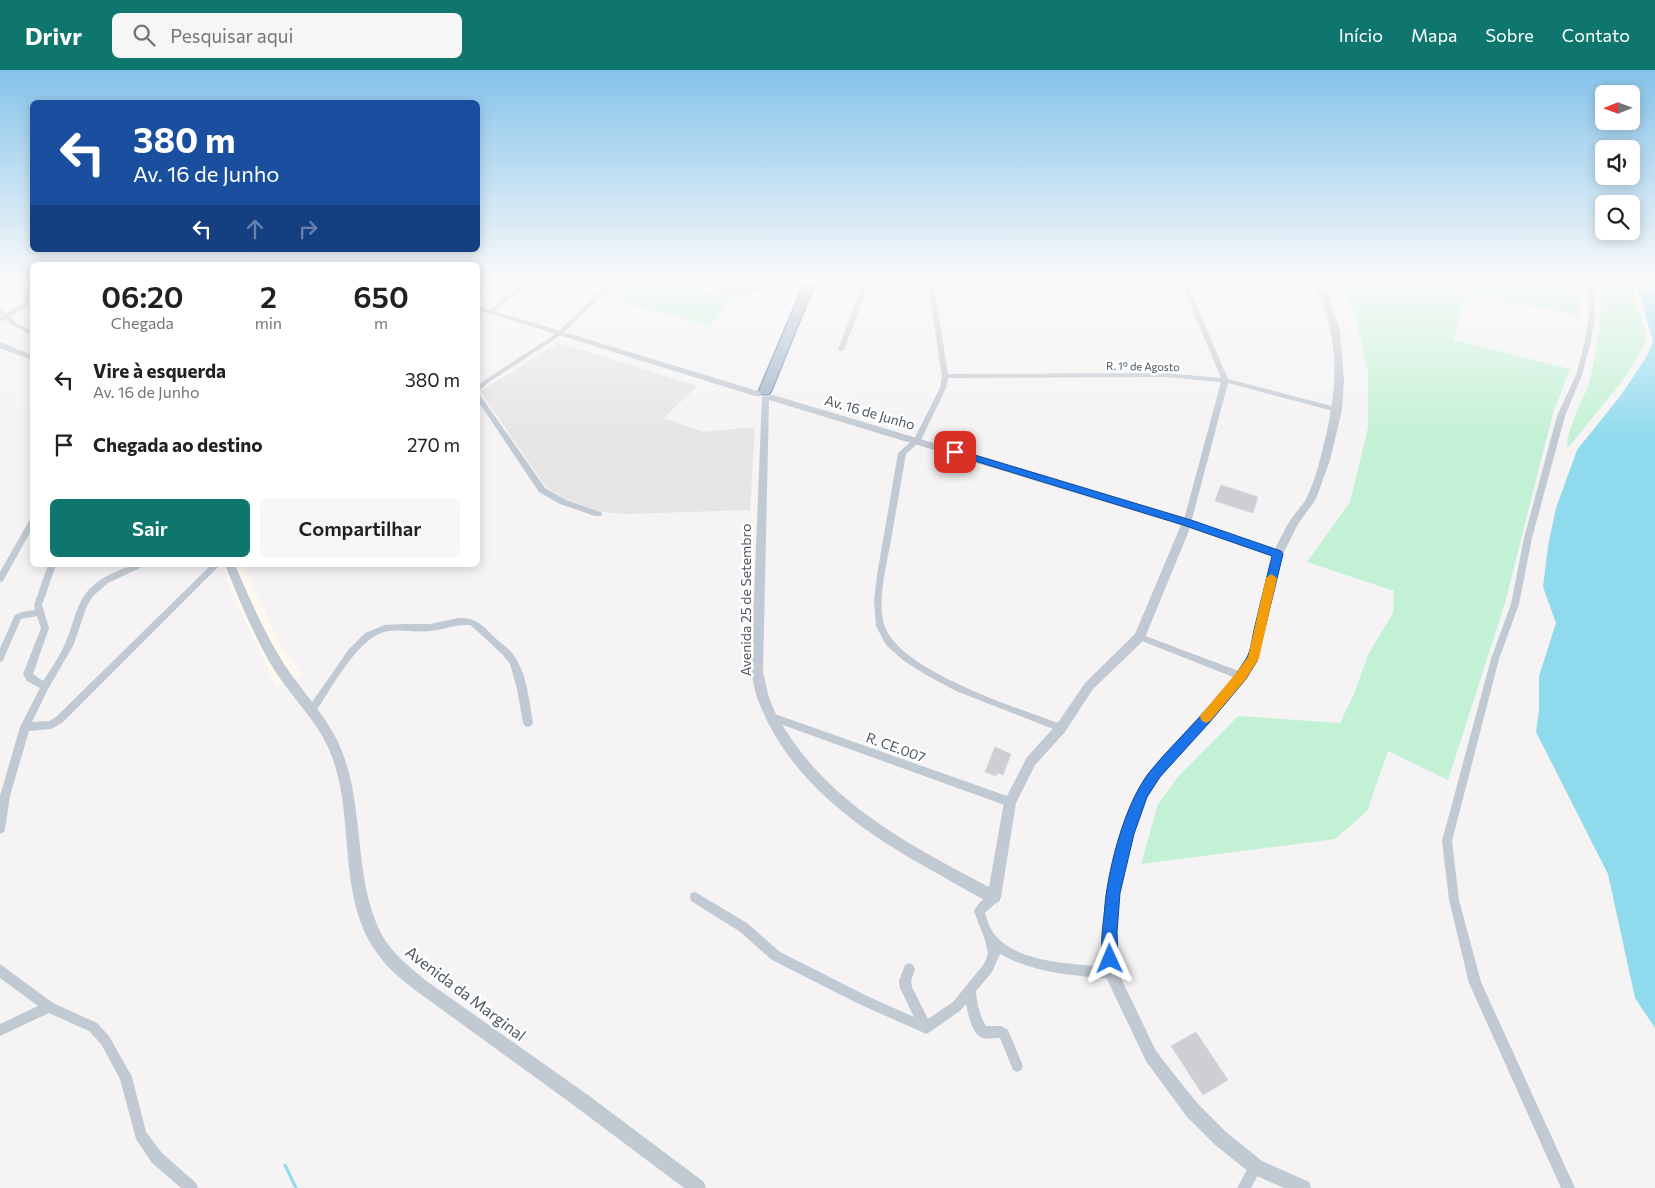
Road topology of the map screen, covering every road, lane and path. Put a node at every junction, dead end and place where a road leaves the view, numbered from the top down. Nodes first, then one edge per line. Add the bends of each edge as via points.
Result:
1 (553, 332) edge
2 (789, 332) edge
3 (848, 332) edge
4 (938, 332) edge
5 (1205, 332) edge
6 (1336, 332) edge
7 (1589, 332) edge
8 (559, 334) junction
9 (0, 345) edge
10 (841, 350) dead end
11 (30, 357) edge
12 (945, 376) junction
13 (1225, 380) junction
14 (480, 387) edge
15 (764, 395) junction
16 (480, 400) edge
17 (1337, 410) junction
18 (917, 440) junction
19 (598, 514) dead end
20 (1187, 523) junction
21 (28, 537) edge
22 (1278, 554) junction
23 (51, 567) edge
24 (135, 567) edge
25 (214, 567) edge
26 (231, 567) edge
27 (0, 579) edge
28 (41, 612) junction
29 (1140, 637) junction
30 (0, 658) edge
31 (1242, 676) junction
32 (45, 687) junction
33 (311, 711) junction
34 (772, 718) junction
35 (528, 723) dead end
36 (25, 727) junction
37 (1061, 728) junction
38 (2, 797) edge
39 (1010, 802) junction
40 (0, 829) edge
41 (695, 897) dead end
42 (994, 897) junction
43 (989, 935) junction
44 (909, 969) dead end
45 (0, 970) edge
46 (1111, 973) junction
47 (970, 988) junction
48 (49, 1006) junction
49 (926, 1028) junction
50 (0, 1030) edge
51 (1017, 1066) dead end
52 (1256, 1167) junction
53 (1281, 1183) edge
54 (191, 1188) edge
55 (698, 1188) edge
56 (1244, 1188) edge
57 (1303, 1188) edge
58 (1568, 1188) edge

1 - 8 street, Av. 16 de Junho
2 - 15 highway, Avenida 25 de Setembro
3 - 10 street
4 - 12 street
5 - 13 street
6 - 17 street via 1340,381
7 - 58 street via 1578,375 1561,416 1528,538 1515,604 1479,715 1447,841 1454,900 1475,983
8 - 14 street
8 - 15 street, Av. 16 de Junho
9 - 11 street
12 - 13 street, R. 1º de Agosto via 1165,375
12 - 18 street via 943,388
13 - 17 street, R. 1º de Agosto
13 - 20 street
15 - 18 street, Av. 16 de Junho
15 - 34 street, Avenida 25 de Setembro via 757,672 764,703
16 - 19 street via 542,490 563,502
17 - 22 street via 1311,499 1294,522
18 - 20 street, Av. 16 de Junho
18 - 37 street via 902,453 880,584 880,628 892,645 922,670 946,683
20 - 22 street, Av. 16 de Junho
20 - 29 street
21 - 27 street
22 - 31 street via 1253,658
23 - 28 street via 40,595 38,605
24 - 32 street via 104,581 87,597 78,614 72,639
25 - 36 street via 59,720 51,725
26 - 33 street, Avenida da Marginal via 264,641
28 - 30 street via 18,618
28 - 32 street via 45,628 28,674
29 - 31 street
29 - 37 street via 1089,686
31 - 46 street via 1141,794 1127,834 1113,893
32 - 36 street
33 - 35 street via 352,651 369,635 403,625 433,628 464,622 477,626 511,658 522,689
33 - 55 street, Avenida da Marginal via 332,743 345,775 359,884 367,916 378,942 392,960 420,985
34 - 39 street, R. CE.007
34 - 42 street, Avenida 25 de Setembro via 796,758 833,798 862,821 921,858
36 - 38 street
37 - 39 street via 1031,761
38 - 40 street
39 - 42 street
41 - 49 street via 743,927 776,956
42 - 43 street via 979,911
43 - 46 street via 1002,949 1028,962
43 - 47 street via 994,954 988,968
44 - 49 street via 906,988
45 - 48 street
46 - 52 street via 1151,1056 1171,1084 1220,1138
47 - 49 street via 957,1006
47 - 51 street via 971,1005 978,1025 983,1032 1004,1034
48 - 50 street
48 - 54 street via 93,1027 105,1040 126,1077 140,1135 157,1158
52 - 53 street
52 - 56 street
53 - 57 street

